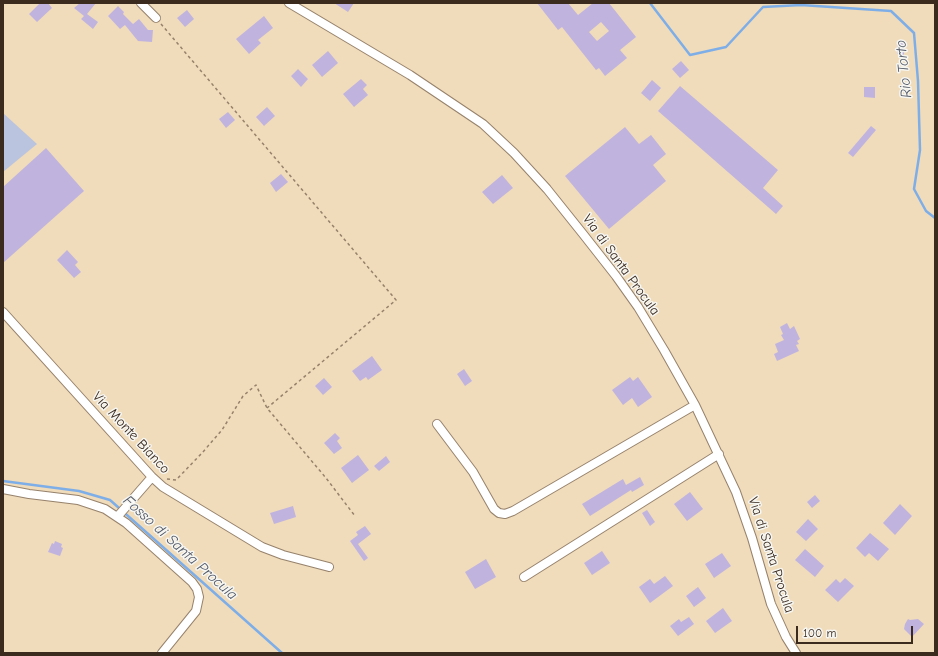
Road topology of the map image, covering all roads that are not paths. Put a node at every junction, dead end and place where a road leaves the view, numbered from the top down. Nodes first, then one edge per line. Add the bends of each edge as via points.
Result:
1 (141, 3) edge
2 (289, 3) edge
3 (156, 18) road end
4 (3, 312) edge
5 (695, 405) junction
6 (437, 424) dead end
7 (720, 454) junction
8 (152, 477) junction
9 (3, 489) edge
10 (118, 516) junction
11 (329, 567) dead end
12 (524, 577) dead end
13 (162, 653) edge
14 (796, 653) edge

1 - 3 street
2 - 5 street, Via di Santa Procula via 410,75 468,113 505,143 547,189 616,276 652,329
4 - 8 street, Via Monte Bianco
5 - 6 street via 505,514 494,509 473,472
5 - 7 street, Via di Santa Procula
7 - 12 street
7 - 14 street, Via di Santa Procula via 747,522 773,609
8 - 10 street
8 - 11 street, Via Monte Bianco via 166,489 262,547 283,556
9 - 10 street via 78,500
10 - 13 street via 190,580 198,592 199,602 195,613

